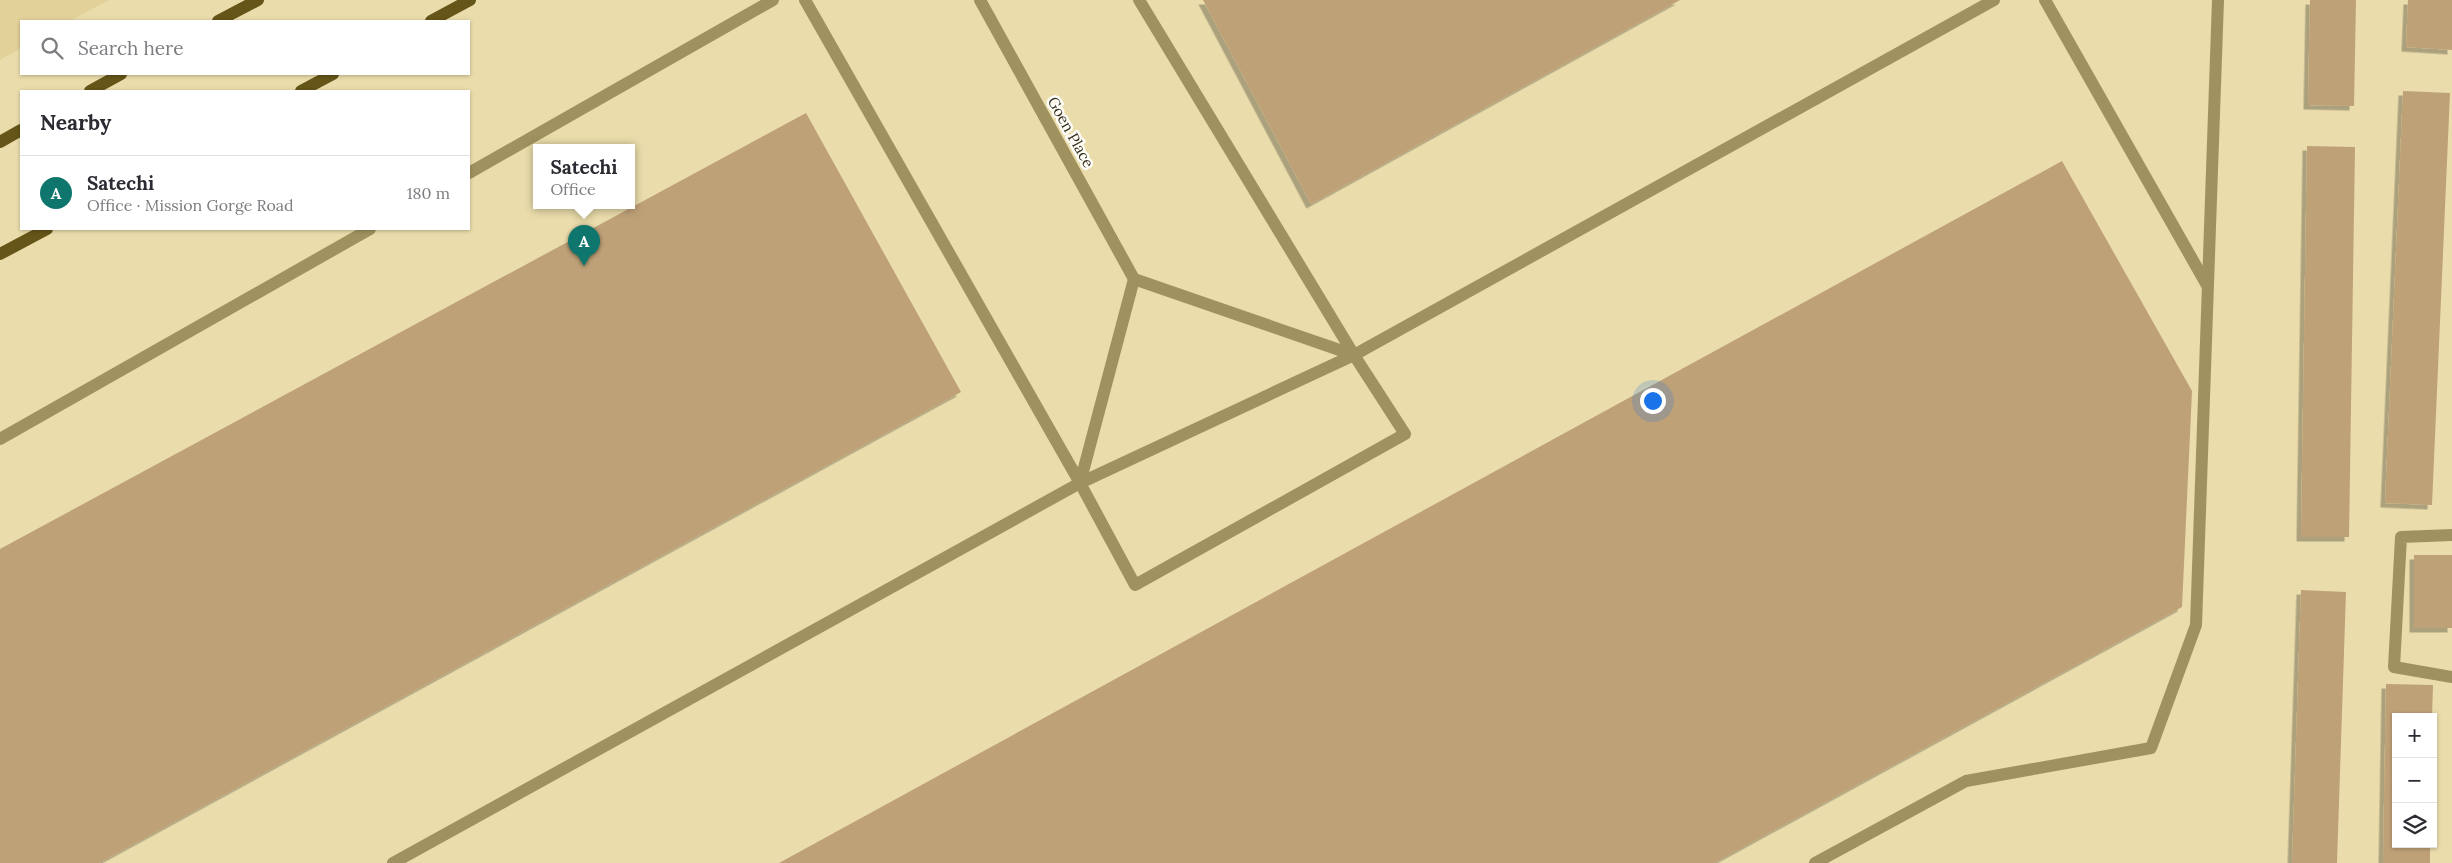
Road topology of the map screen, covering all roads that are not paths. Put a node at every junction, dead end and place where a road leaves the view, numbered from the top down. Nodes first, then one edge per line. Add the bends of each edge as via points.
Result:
1 (258, 0) edge
2 (470, 0) edge
3 (773, 0) edge
4 (805, 0) edge
5 (980, 0) edge
6 (1139, 0) edge
7 (1994, 0) edge
8 (2045, 0) edge
9 (2218, 0) edge
10 (220, 20) edge
11 (433, 20) edge
12 (119, 75) edge
13 (331, 75) edge
14 (92, 90) edge
15 (303, 90) edge
16 (20, 131) edge
17 (0, 142) edge
18 (470, 172) edge
19 (45, 230) edge
20 (368, 230) edge
21 (0, 254) edge
22 (1134, 279) junction
23 (2208, 287) junction
24 (1354, 355) junction
25 (0, 439) edge
26 (1080, 483) junction
27 (2452, 535) edge
28 (2452, 677) edge
29 (393, 863) edge
30 (1815, 863) edge

1 - 10 main road
2 - 11 main road
3 - 18 street
4 - 26 street
5 - 22 street, Goen Place
6 - 24 street
7 - 24 street
8 - 23 street
9 - 23 street
12 - 14 main road
13 - 15 main road
16 - 17 main road
19 - 21 main road
20 - 25 street
22 - 24 street
22 - 26 street
23 - 30 street via 2196,625 2151,748 1966,781
24 - 26 street
24 - 26 street via 1405,434 1135,585
26 - 29 street
27 - 28 street via 2401,537 2394,667

